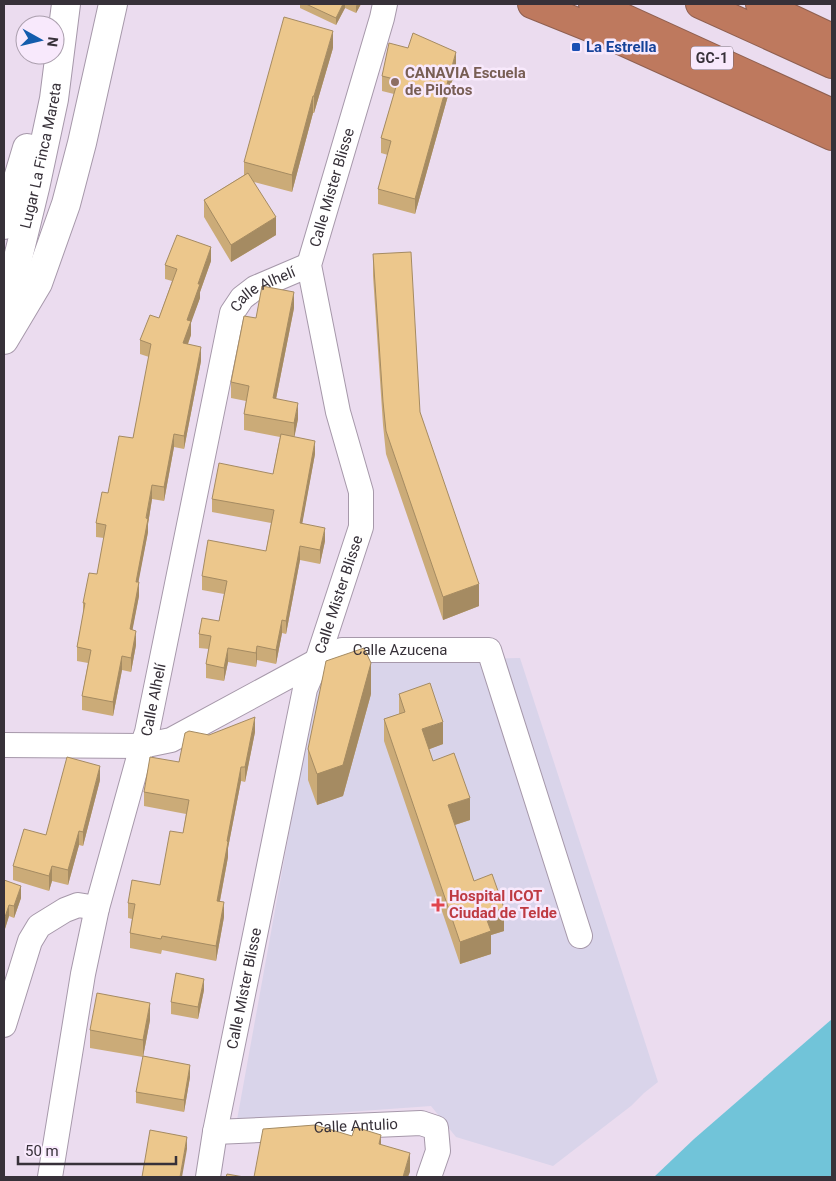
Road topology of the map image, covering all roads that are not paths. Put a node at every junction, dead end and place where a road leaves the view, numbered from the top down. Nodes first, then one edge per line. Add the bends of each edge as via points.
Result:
1 (65, 4) edge
2 (112, 4) edge
3 (532, 4) edge
4 (593, 4) edge
5 (700, 4) edge
6 (760, 4) edge
7 (386, 8) edge
8 (832, 38) edge
9 (832, 64) edge
10 (50, 65) edge
11 (832, 113) edge
12 (832, 136) edge
13 (4, 225) edge
14 (310, 265) junction
15 (4, 306) edge
16 (4, 340) edge
17 (317, 661) junction
18 (4, 745) edge
19 (142, 746) junction
20 (97, 908) junction
21 (580, 936) dead end
22 (4, 1024) edge
23 (215, 1132) junction
24 (50, 1177) edge
25 (208, 1177) edge
26 (429, 1177) edge

1 - 15 street, Lugar La Finca Mareta via 54,99
2 - 16 street via 66,204 38,283
3 - 12 highway via 609,35
4 - 11 highway, GC-1
5 - 9 highway
6 - 8 highway
7 - 14 street, Calle Mister Blisse
10 - 13 street, Lugar La Finca Mareta
14 - 17 street, Calle Mister Blisse via 338,412 361,492 361,527
14 - 19 street, Calle Alhelí via 255,288 242,298 232,313
17 - 19 street, Calle Azucena via 171,740
17 - 21 street, Calle Azucena via 342,650 489,650
17 - 23 street, Calle Mister Blisse via 305,689
18 - 19 street, Calle Azucena
19 - 20 street, Calle Alhelí
20 - 22 street via 78,905 39,926 30,941
20 - 24 street, Calle Alhelí
23 - 25 street, Calle Mister Blisse
23 - 26 street, Calle Antulio via 421,1123 436,1128 438,1151

